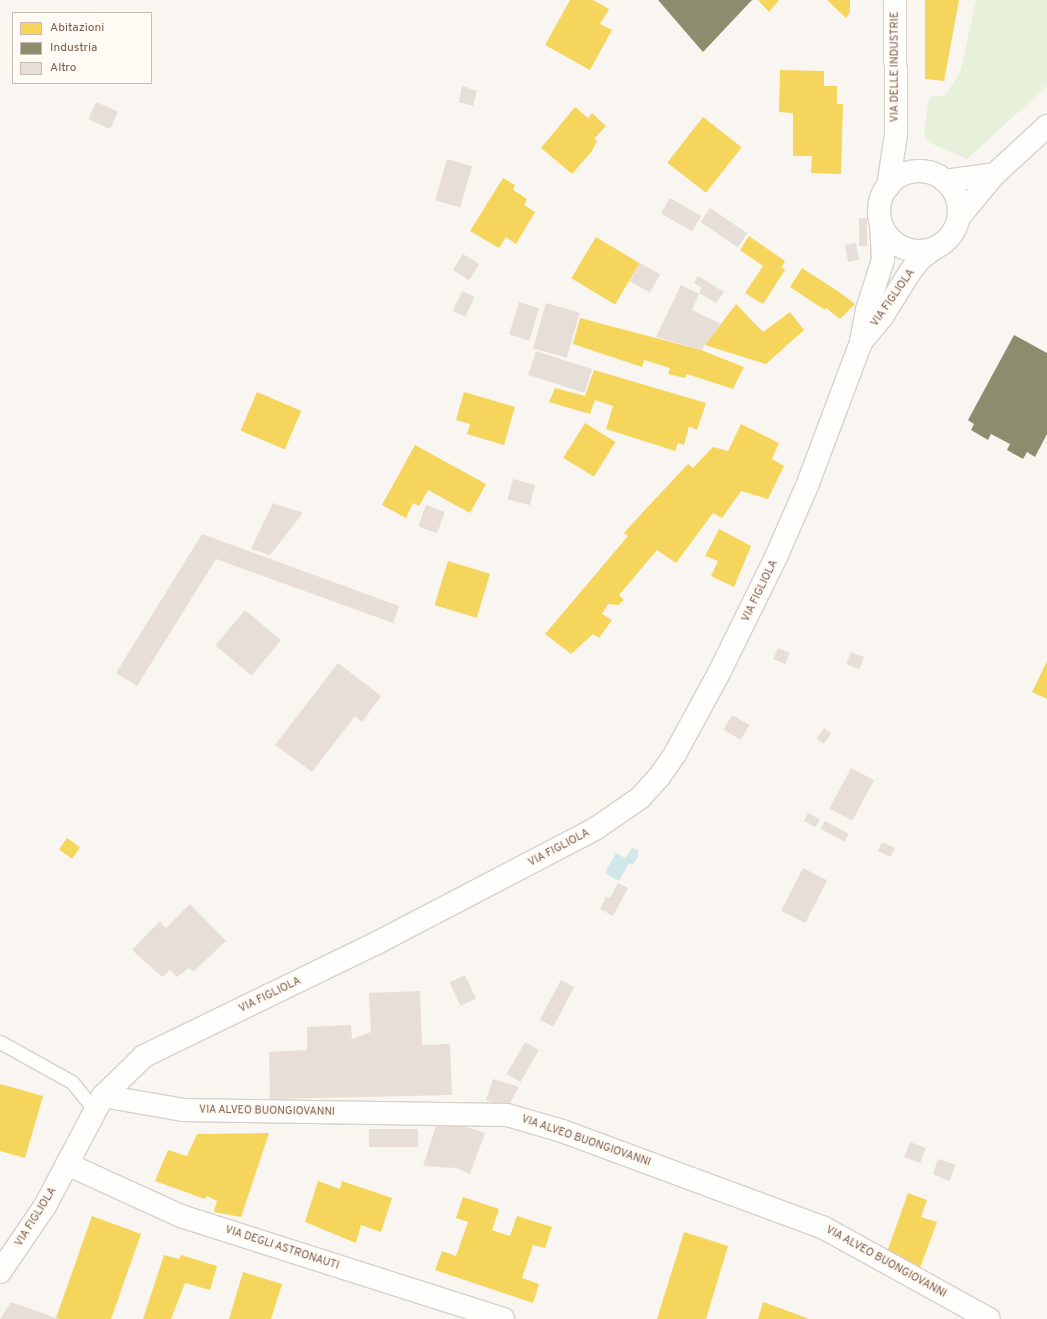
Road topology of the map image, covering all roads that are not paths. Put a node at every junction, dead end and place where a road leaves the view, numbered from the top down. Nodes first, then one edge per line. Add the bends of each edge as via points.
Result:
1 (895, 0) edge
2 (1047, 126) edge
3 (896, 134) junction
4 (921, 172) junction
5 (995, 174) junction
6 (945, 181) junction
7 (888, 187) junction
8 (959, 217) junction
9 (881, 223) junction
10 (935, 248) junction
11 (861, 342) junction
12 (0, 1042) edge
13 (99, 1103) junction
14 (67, 1164) junction
15 (0, 1272) edge
16 (503, 1319) edge
17 (988, 1319) edge

1 - 3 street, VIA DELLE INDUSTRIE
2 - 5 street
3 - 4 street, VIA DELLE INDUSTRIE
3 - 7 street, VIA DELLE INDUSTRIE
4 - 6 street via 933,174
4 - 7 street via 908,173
5 - 6 street
5 - 8 street
6 - 8 street via 954,191 959,204
7 - 9 street, VIA DELLE INDUSTRIE via 879,211
8 - 10 street via 955,230 946,241
9 - 10 street via 896,244 908,250 922,251
9 - 11 street, VIA DELLE INDUSTRIE via 883,260 867,310
10 - 11 street, VIA FIGLIOLA via 914,267 882,317
11 - 13 street, VIA FIGLIOLA via 808,486 748,616 675,754 640,798 595,829 375,944 144,1056
12 - 13 lane via 72,1082
13 - 14 street, VIA FIGLIOLA
13 - 17 street, VIA ALVEO BUONGIOVANNI via 183,1110 507,1115 562,1131 824,1228
14 - 15 street, VIA FIGLIOLA via 46,1206
14 - 16 street, VIA DEGLI ASTRONAUTI via 181,1216

